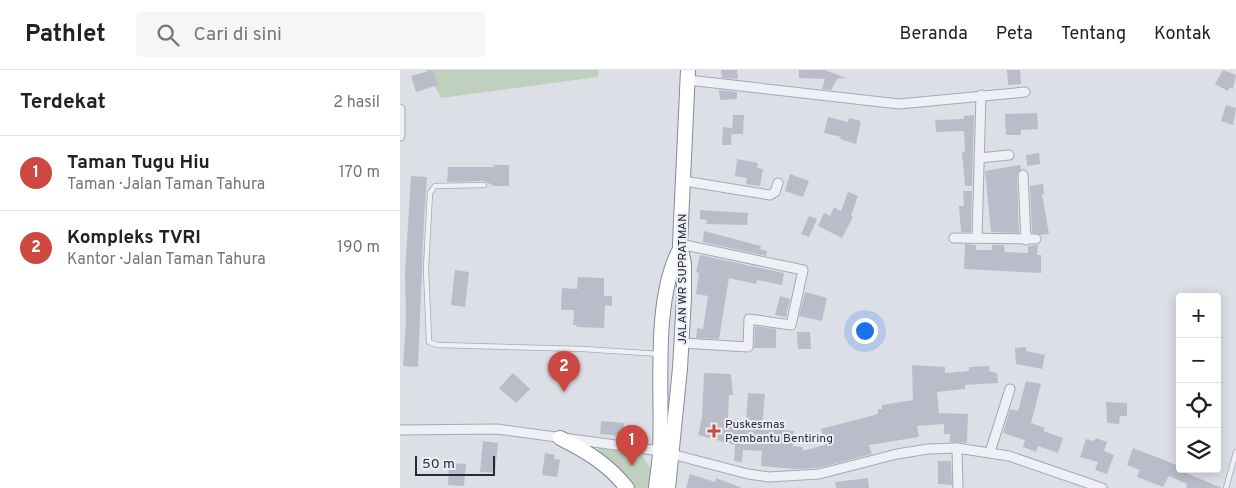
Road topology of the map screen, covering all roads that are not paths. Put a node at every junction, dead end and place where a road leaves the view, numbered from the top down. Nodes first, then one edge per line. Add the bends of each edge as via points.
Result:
1 (688, 75) edge
2 (1025, 92) dead end
3 (981, 95) junction
4 (400, 109) edge
5 (400, 136) edge
6 (1009, 155) dead end
7 (979, 158) junction
8 (1023, 174) dead end
9 (684, 181) junction
10 (778, 183) dead end
11 (484, 186) dead end
12 (954, 238) dead end
13 (977, 238) junction
14 (1036, 239) dead end
15 (1026, 240) junction
16 (680, 246) junction
17 (682, 343) junction
18 (661, 354) junction
19 (1010, 389) dead end
20 (400, 430) edge
21 (560, 438) junction
22 (957, 448) junction
23 (666, 452) junction
24 (990, 452) junction
25 (1236, 452) edge
26 (627, 488) edge
27 (656, 488) edge
28 (668, 488) edge
29 (958, 488) edge
30 (1102, 488) edge
31 (1226, 488) edge

1 - 3 street via 899,104
1 - 9 highway, JALAN WR SUPRATMAN
2 - 3 street
3 - 7 street
4 - 5 street
6 - 7 street
7 - 13 street
8 - 15 street
9 - 10 street via 770,195
9 - 16 highway, JALAN WR SUPRATMAN
11 - 18 lane via 432,188 426,268 429,342 438,345
12 - 13 street
13 - 15 street
14 - 15 street
16 - 17 highway, JALAN WR SUPRATMAN via 684,264
16 - 17 street via 803,270 791,324 749,319 748,347
16 - 18 highway via 668,290
17 - 23 highway, JALAN WR SUPRATMAN
18 - 23 highway
19 - 24 street
20 - 21 street via 497,429
21 - 23 street
21 - 26 highway via 586,450
22 - 23 street via 898,454 819,474 788,477 748,474
22 - 24 street
22 - 29 street
23 - 27 highway
23 - 28 highway, JALAN WR SUPRATMAN
24 - 30 street via 1040,465
25 - 31 lane

